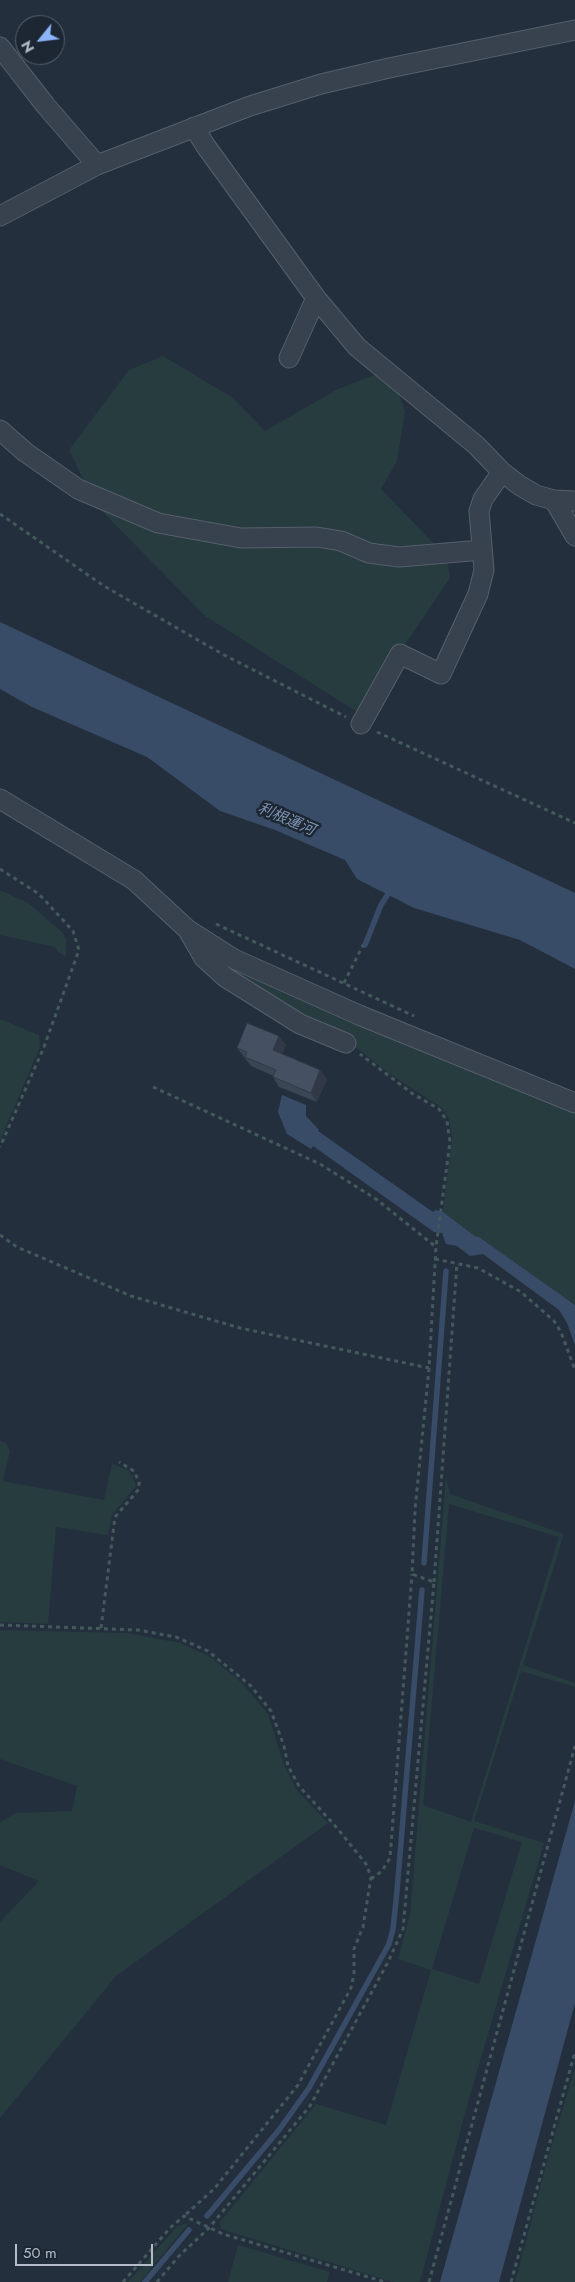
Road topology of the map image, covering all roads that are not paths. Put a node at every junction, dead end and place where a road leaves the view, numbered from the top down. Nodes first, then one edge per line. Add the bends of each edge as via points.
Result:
1 (575, 30) edge
2 (0, 47) edge
3 (194, 127) junction
4 (98, 165) junction
5 (0, 216) edge
6 (316, 298) junction
7 (289, 358) dead end
8 (0, 430) edge
9 (502, 472) junction
10 (554, 500) junction
11 (575, 501) edge
12 (575, 536) edge
13 (482, 550) junction
14 (361, 724) road end
15 (0, 800) edge
16 (187, 929) junction
17 (346, 1043) road end
18 (575, 1103) edge

1 - 3 street via 321,84
2 - 4 street
3 - 4 street
3 - 6 street
4 - 5 street
6 - 7 street
6 - 9 street via 357,347 476,445
8 - 13 street via 78,489 158,523 240,538 317,537 341,541 370,553 399,557
9 - 10 street via 536,495
9 - 13 street via 482,499 479,511
10 - 11 street
10 - 12 street
13 - 14 street via 484,570 478,594 440,674 400,654
15 - 16 street via 134,880
16 - 17 street via 204,958 226,977 300,1024
16 - 18 street via 234,959 312,995

